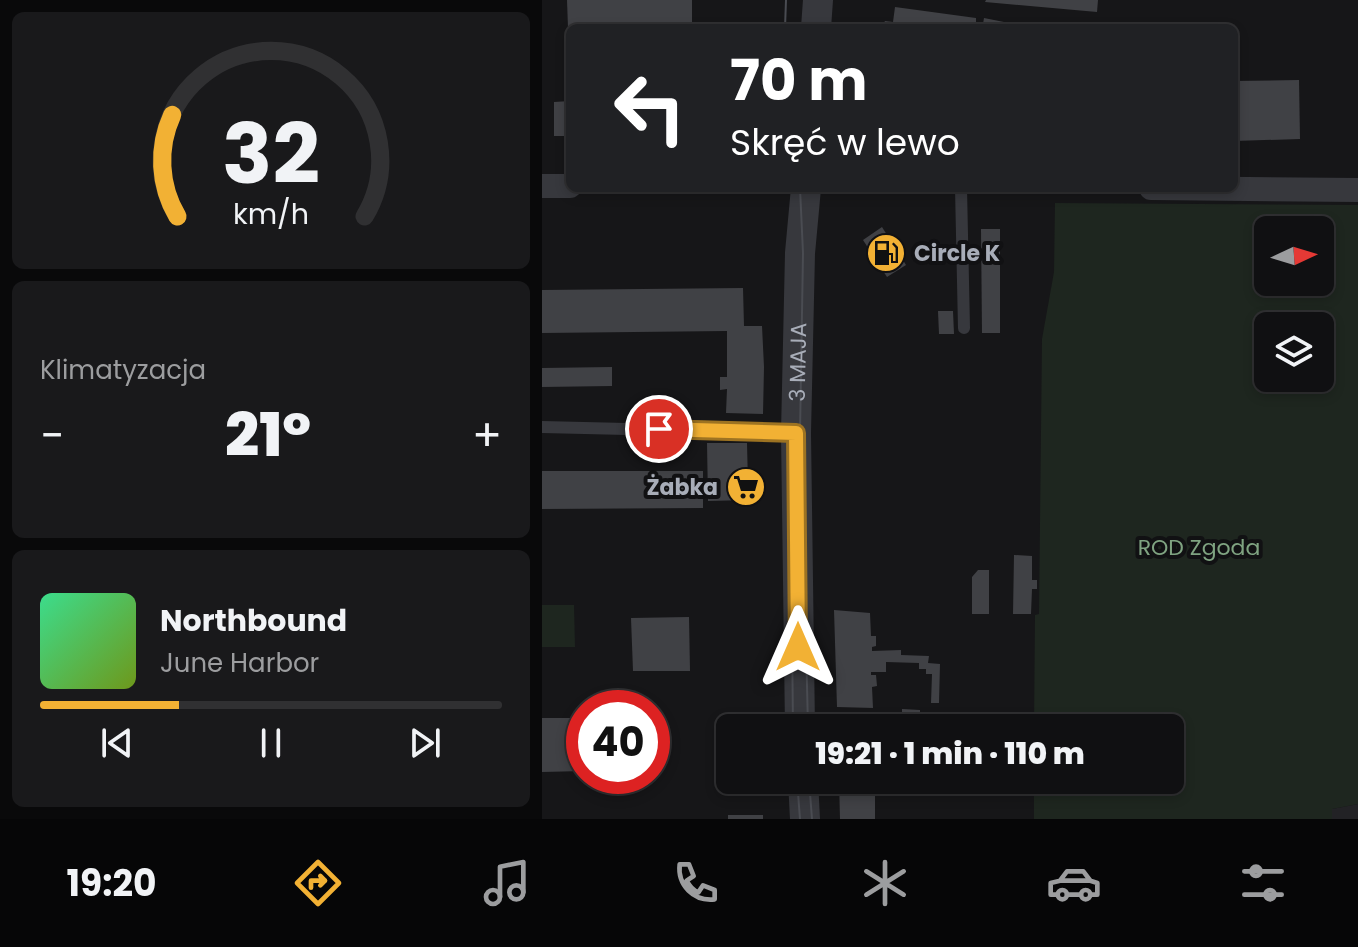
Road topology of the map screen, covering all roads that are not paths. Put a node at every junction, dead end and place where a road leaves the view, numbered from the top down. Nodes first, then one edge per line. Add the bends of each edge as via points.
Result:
1 (818, 0) edge
2 (816, 24) edge
3 (542, 186) edge
4 (566, 186) edge
5 (1238, 189) edge
6 (1358, 190) edge
7 (806, 192) edge
8 (961, 192) edge
9 (964, 328) dead end
10 (542, 427) edge
11 (796, 433) junction
12 (800, 714) edge
13 (804, 794) edge
14 (805, 819) edge

1 - 2 street
3 - 4 street
5 - 6 street
7 - 11 street, 3 MAJA
8 - 9 lane
10 - 11 lane
11 - 12 street, 3 MAJA
13 - 14 street

